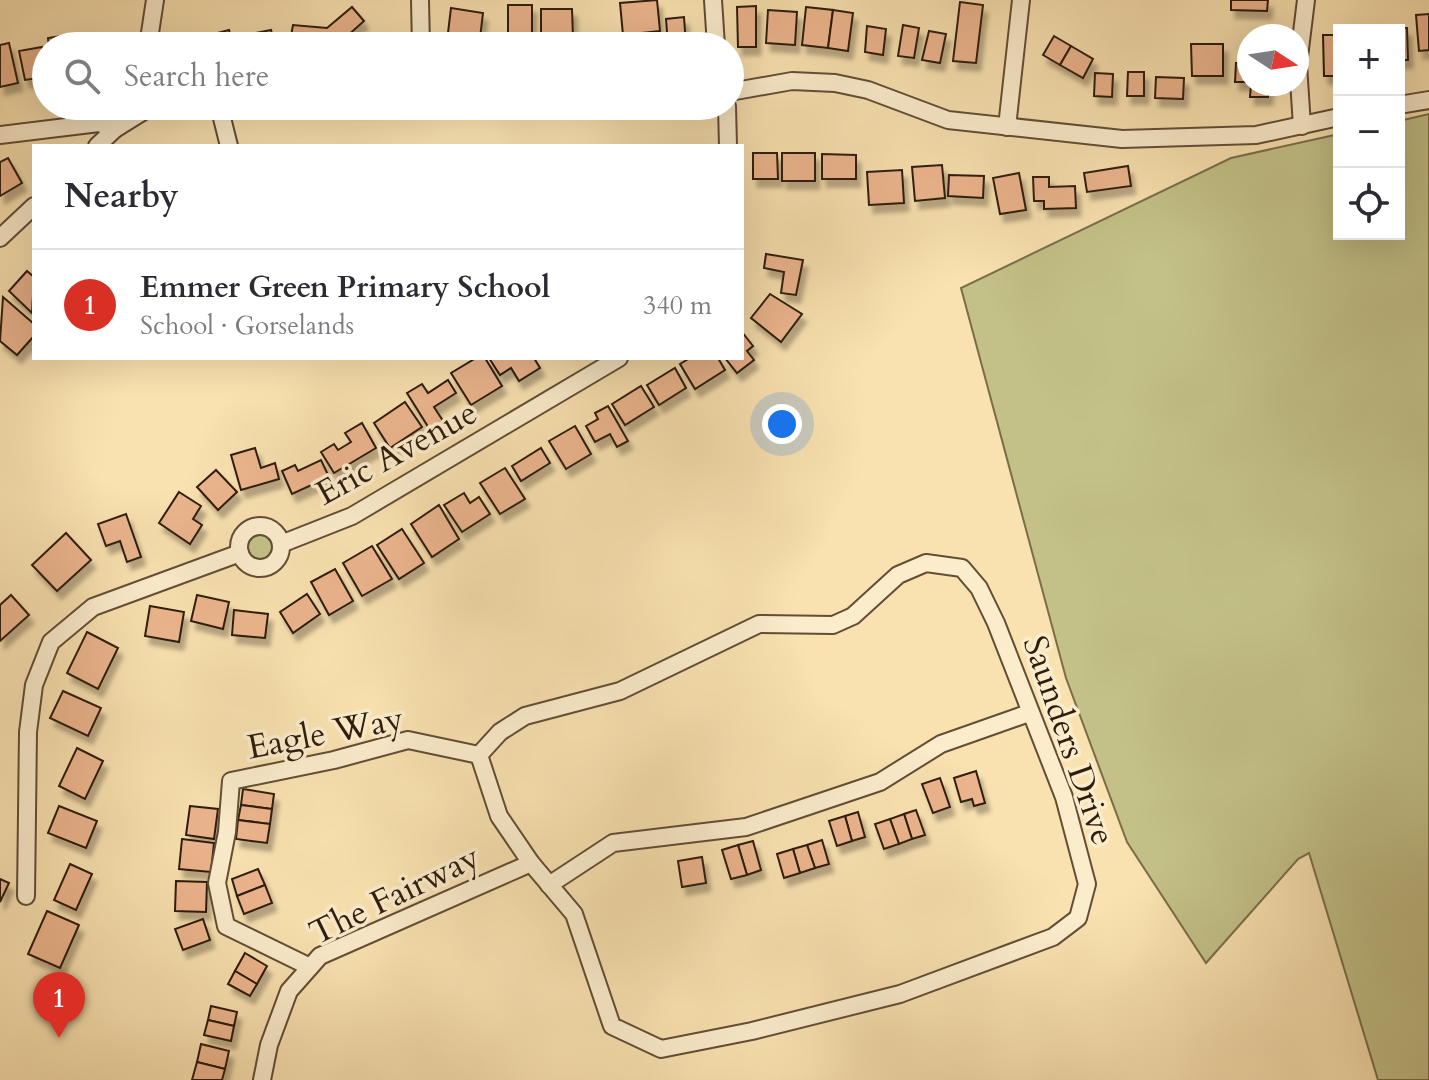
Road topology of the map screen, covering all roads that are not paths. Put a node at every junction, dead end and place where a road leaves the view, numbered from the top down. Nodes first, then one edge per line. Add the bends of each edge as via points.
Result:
1 (155, 0) edge
2 (420, 0) edge
3 (713, 0) edge
4 (1021, 0) edge
5 (1306, 0) edge
6 (150, 32) edge
7 (421, 32) edge
8 (715, 32) edge
9 (744, 90) edge
10 (1429, 100) edge
11 (1405, 104) edge
12 (1333, 118) edge
13 (129, 120) edge
14 (222, 120) edge
15 (727, 120) edge
16 (1302, 126) junction
17 (1007, 127) junction
18 (115, 129) junction
19 (0, 135) edge
20 (99, 144) edge
21 (228, 144) edge
22 (728, 144) edge
23 (32, 208) edge
24 (0, 238) edge
25 (616, 360) edge
26 (281, 544) junction
27 (240, 553) junction
28 (1029, 713) junction
29 (479, 755) junction
30 (531, 863) junction
31 (549, 885) junction
32 (26, 896) dead end
33 (310, 967) junction
34 (262, 1080) edge

1 - 6 street
2 - 7 street
3 - 8 street
4 - 17 street
5 - 16 street via 1298,65
9 - 17 street via 792,81 835,83 948,120
10 - 11 street
12 - 16 street
13 - 18 street
14 - 21 street
15 - 22 street
16 - 17 street via 1256,135 1122,139
18 - 19 street via 99,123
18 - 20 street
23 - 24 street
25 - 26 street, Eric Avenue via 352,516
26 - 27 street via 274,563 261,568 248,564
26 - 27 street via 275,531 256,526 240,539
27 - 32 street via 93,607 51,642 34,685 28,732
28 - 29 street, Saunders Drive via 979,588 962,568 926,563 898,575 853,616 833,625 759,624 620,691 525,716
28 - 31 street via 941,744 880,782 746,827 613,843
28 - 31 street, Saunders Drive via 1077,837 1087,884 1078,918 1053,937 900,994 661,1049 612,1026 574,914
29 - 30 street, Saunders Drive via 499,816
29 - 33 street, Eagle Way via 408,740 231,781 217,883 226,926
30 - 31 street, Saunders Drive
30 - 33 street, The Fairway via 320,956
33 - 34 street, The Fairway via 289,991

